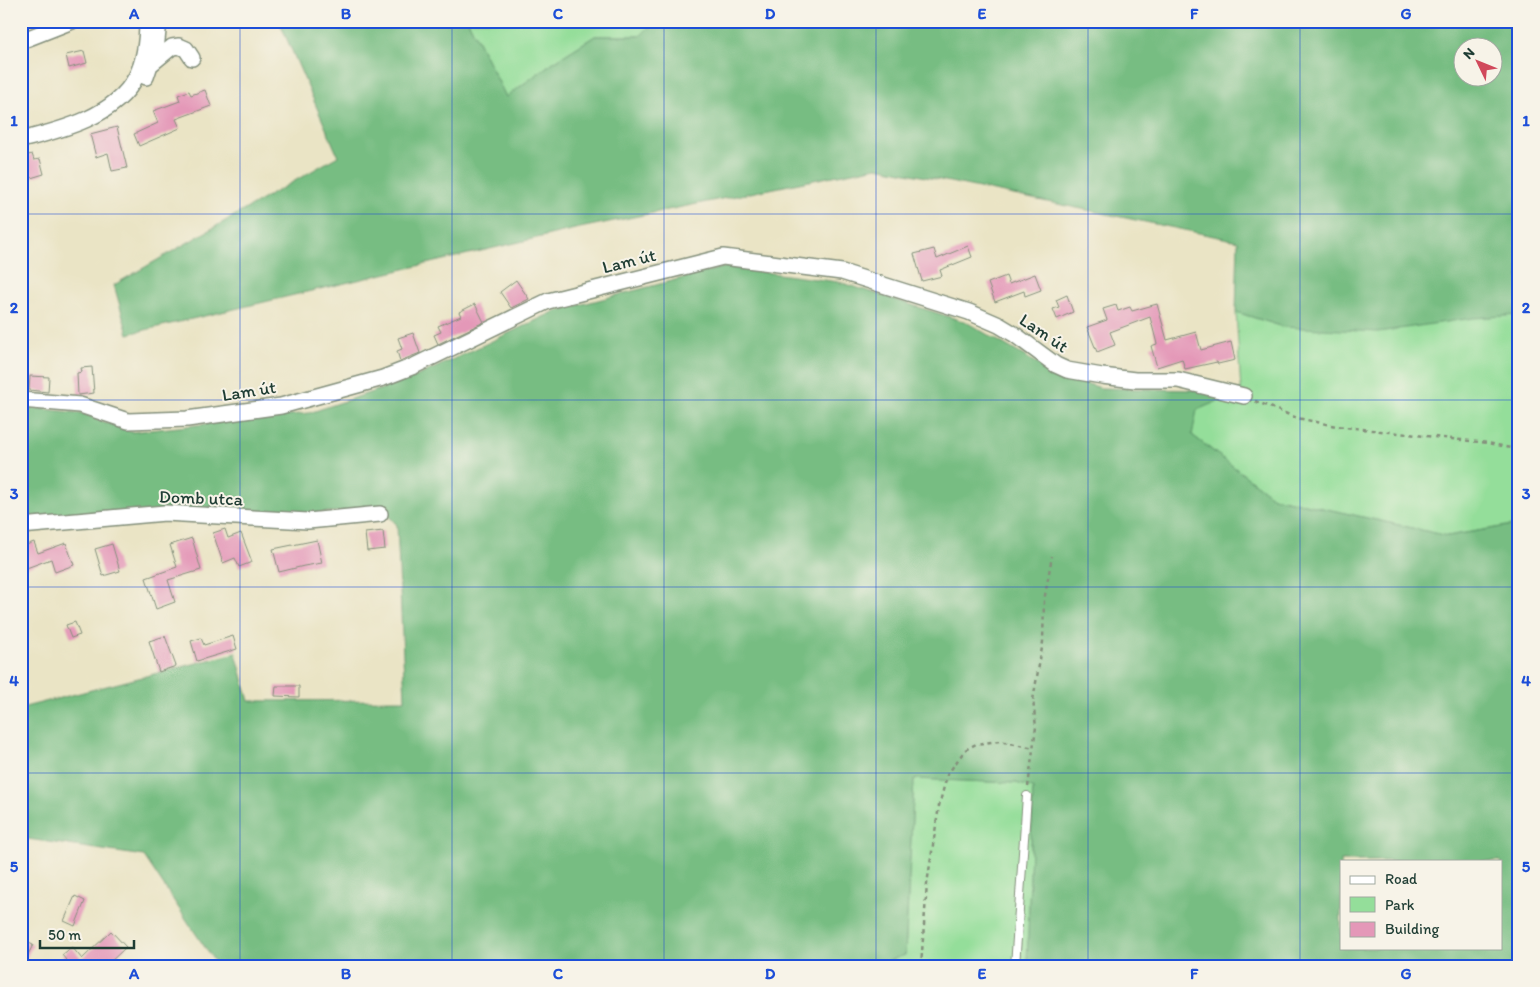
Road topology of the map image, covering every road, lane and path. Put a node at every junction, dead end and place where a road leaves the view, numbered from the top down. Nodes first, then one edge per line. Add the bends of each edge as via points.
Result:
1 (72, 21) edge
2 (147, 21) edge
3 (159, 21) edge
4 (21, 41) edge
5 (192, 58) dead end
6 (155, 60) junction
7 (146, 77) dead end
8 (21, 140) edge
9 (1244, 396) joint
10 (21, 400) edge
11 (1519, 450) edge
12 (380, 514) dead end
13 (21, 526) edge
14 (1052, 556) dead end
15 (1034, 748) junction
16 (1027, 796) joint
17 (921, 966) edge
18 (1015, 966) edge

1 - 4 street
2 - 8 street via 143,62 136,79 121,96 87,118 56,131
3 - 6 street
5 - 6 street via 186,49 179,46 172,47
6 - 7 street
9 - 10 street, Lam út via 1178,380 1127,379 1066,370 999,325 969,312 842,272 723,257 548,301 414,366 383,378 281,406 187,419 128,421 80,405
9 - 11 path via 1297,418 1336,426 1488,443
12 - 13 street, Domb utca via 308,521 165,513
14 - 15 path via 1033,700
15 - 16 path
15 - 17 path via 1000,741 976,744 965,750 947,775 930,865
16 - 18 lane

